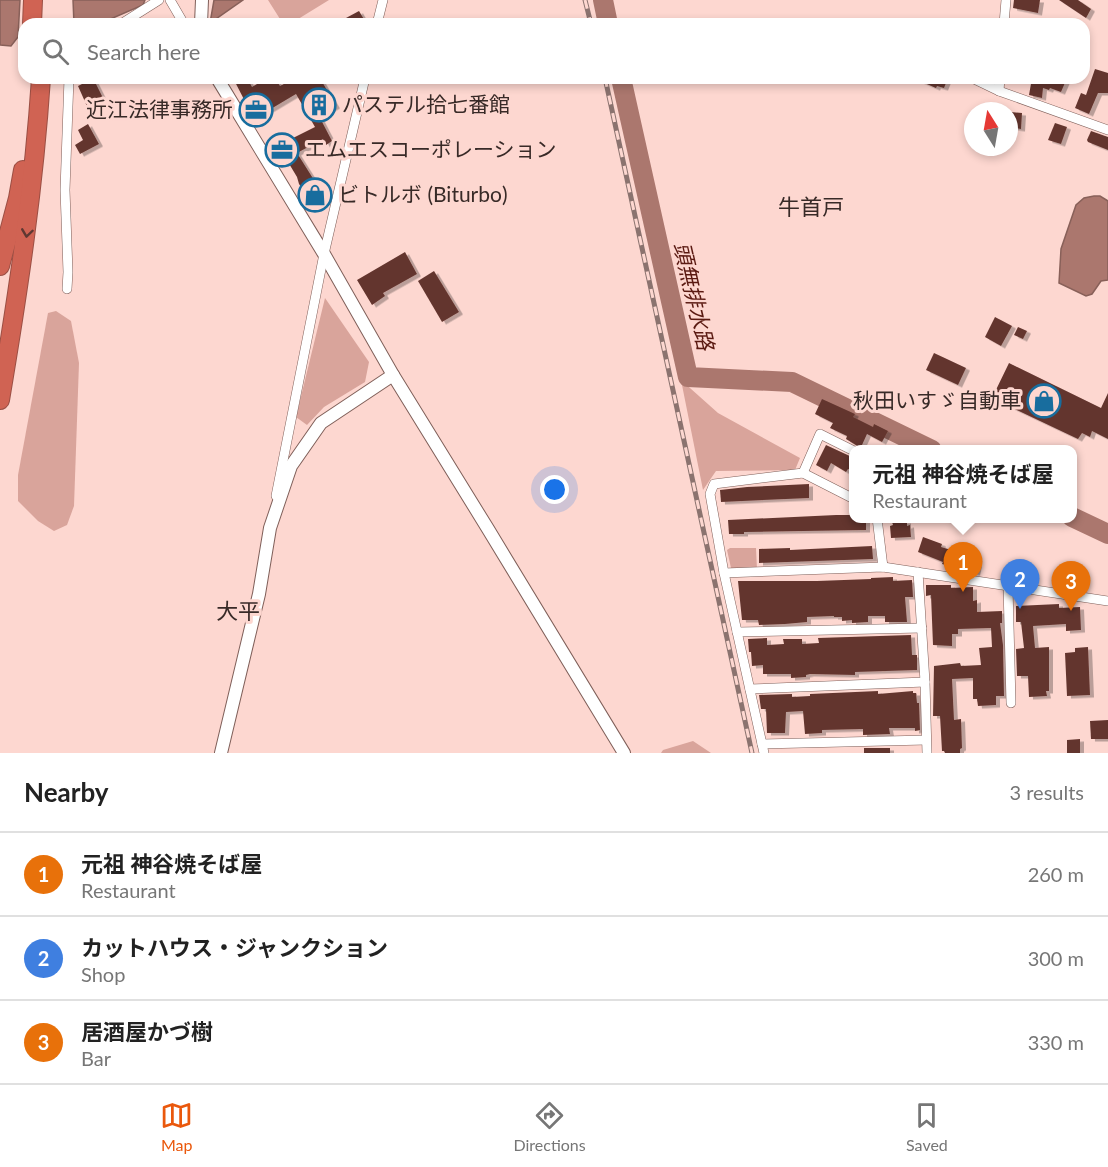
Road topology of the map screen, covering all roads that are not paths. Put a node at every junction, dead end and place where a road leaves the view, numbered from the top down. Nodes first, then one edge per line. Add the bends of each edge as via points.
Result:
1 (33, 0) edge
2 (45, 0) edge
3 (159, 0) edge
4 (170, 0) edge
5 (202, 0) edge
6 (383, 0) edge
7 (1006, 0) edge
8 (32, 18) edge
9 (44, 18) edge
10 (130, 18) edge
11 (180, 18) edge
12 (201, 18) edge
13 (378, 18) edge
14 (1004, 18) edge
15 (29, 84) edge
16 (41, 84) edge
17 (69, 84) edge
18 (221, 84) edge
19 (364, 84) edge
20 (984, 84) edge
21 (1000, 84) edge
22 (999, 91) junction
23 (1108, 130) edge
24 (324, 254) junction
25 (0, 266) edge
26 (67, 289) dead end
27 (393, 375) junction
28 (0, 400) edge
29 (849, 448) edge
30 (803, 473) junction
31 (849, 495) edge
32 (878, 523) edge
33 (270, 528) junction
34 (883, 567) junction
35 (918, 572) junction
36 (724, 573) junction
37 (1008, 586) junction
38 (1108, 601) edge
39 (922, 628) junction
40 (737, 632) junction
41 (926, 682) junction
42 (750, 689) junction
43 (1011, 703) dead end
44 (926, 740) junction
45 (763, 749) edge
46 (221, 753) edge
47 (624, 753) edge
48 (927, 753) edge

1 - 8 highway
2 - 9 highway
3 - 10 street
4 - 11 street
5 - 12 street
6 - 13 street
7 - 14 street
15 - 25 highway via 23,174
16 -> 28 highway via 30,211
17 - 26 street
18 - 24 street
19 - 24 street
20 - 22 street
21 - 22 street
22 - 23 street
24 - 27 street
24 - 33 street
27 - 33 street via 321,423 291,466
27 - 47 street
29 - 30 street via 820,434
30 - 31 street
30 - 36 street via 714,484 710,494
32 - 34 street
33 - 46 street via 259,594
34 - 35 street
34 - 36 street
35 - 37 street
35 - 39 street
36 - 40 street
37 - 38 street
37 - 43 street
39 - 40 street
39 - 41 street
40 - 42 street
41 - 42 street
41 - 44 street
42 - 45 street
44 - 45 street
44 - 48 street

